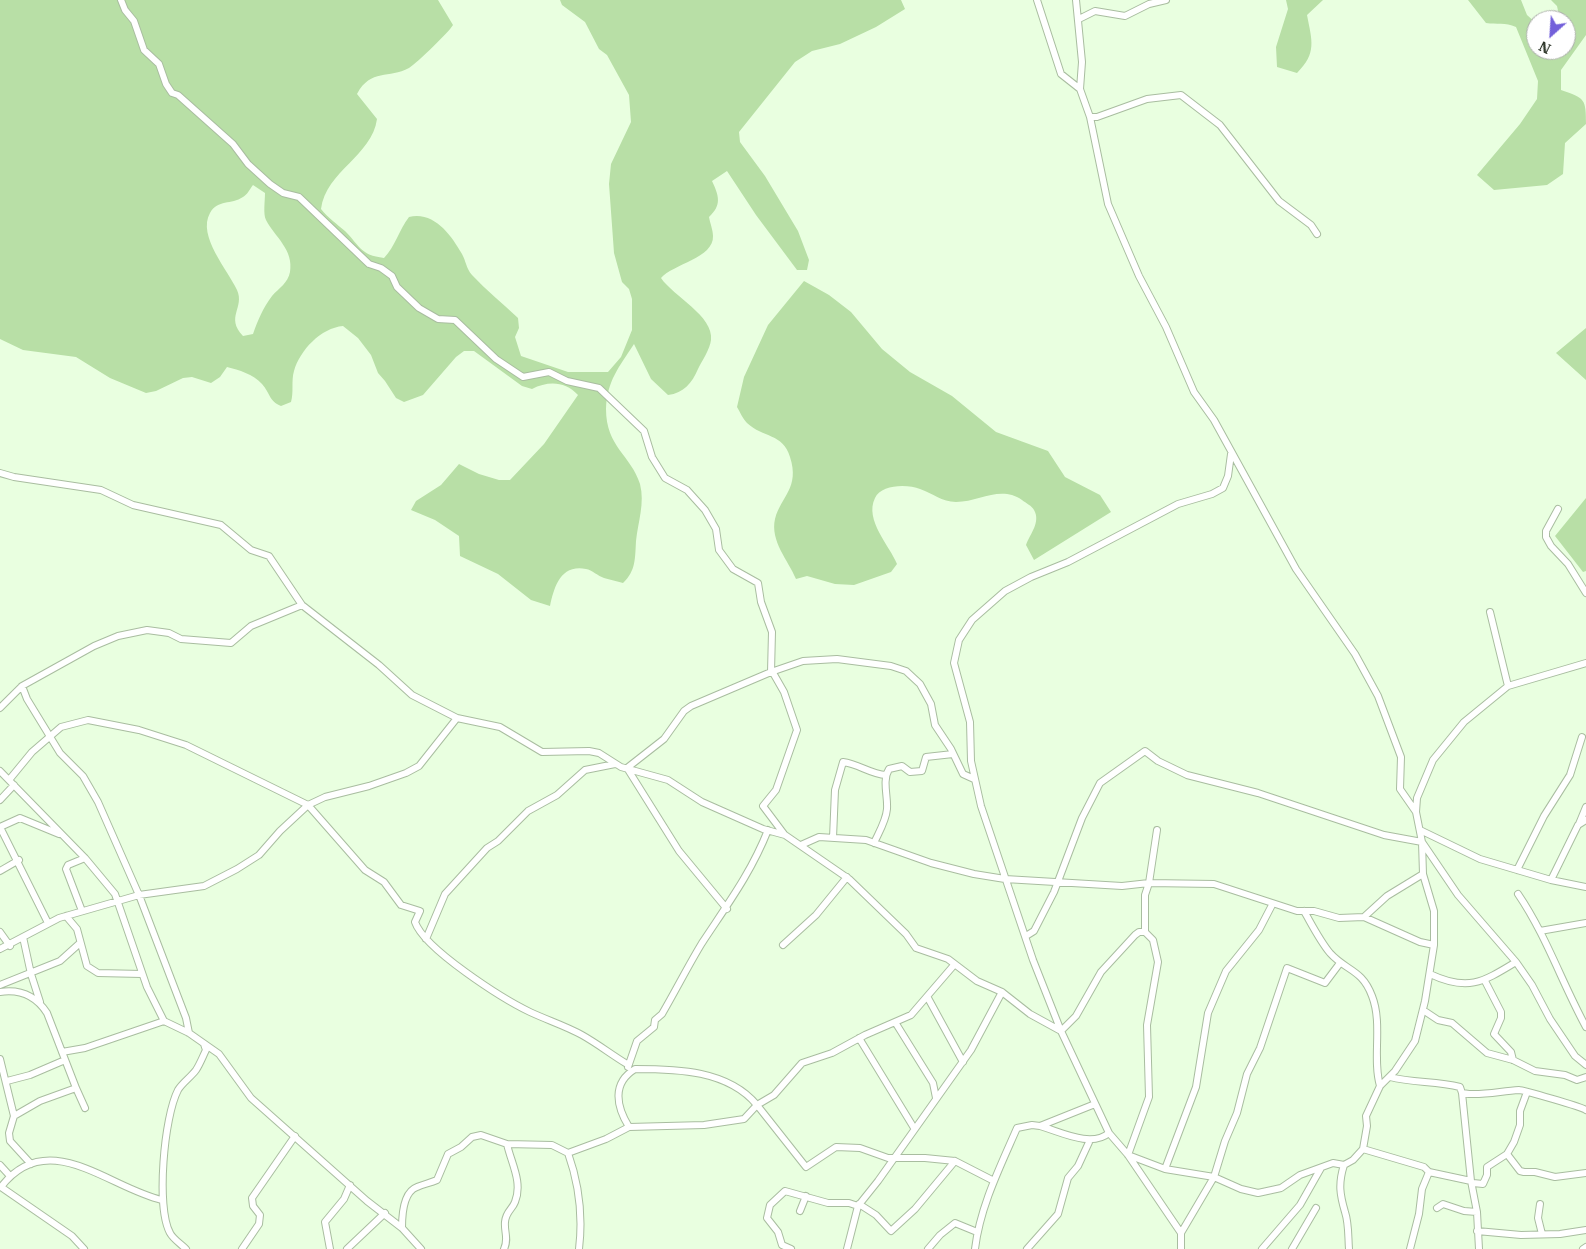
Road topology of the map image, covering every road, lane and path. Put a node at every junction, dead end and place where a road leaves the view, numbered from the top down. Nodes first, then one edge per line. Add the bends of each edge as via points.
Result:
1 (121, 0) edge
2 (1037, 0) edge
3 (1076, 0) edge
4 (1166, 0) edge
5 (1079, 20) junction
6 (1080, 89) junction
7 (1090, 117) junction
8 (1317, 234) dead end
9 (1231, 454) junction
10 (0, 473) edge
11 (1558, 509) dead end
12 (1586, 593) edge
13 (302, 604) junction
14 (1490, 612) dead end
15 (1586, 663) edge
16 (772, 671) junction
17 (22, 686) junction
18 (1508, 686) junction
19 (0, 708) edge
20 (457, 718) junction
21 (51, 736) junction
22 (1582, 738) dead end
23 (953, 754) junction
24 (615, 764) junction
25 (627, 768) junction
26 (0, 771) edge
27 (886, 775) junction
28 (974, 779) junction
29 (12, 783) junction
30 (0, 800) edge
31 (308, 805) junction
32 (1586, 807) edge
33 (1416, 812) junction
34 (1586, 820) edge
35 (1578, 825) junction
36 (0, 827) edge
37 (768, 830) junction
38 (1157, 830) dead end
39 (1420, 830) junction
40 (61, 835) junction
41 (785, 835) junction
42 (833, 838) junction
43 (1422, 842) junction
44 (874, 843) junction
45 (801, 845) junction
46 (85, 858) junction
47 (18, 860) junction
48 (1517, 870) junction
49 (0, 871) edge
50 (1423, 874) junction
51 (847, 877) junction
52 (1005, 879) junction
53 (1552, 880) junction
54 (1059, 881) junction
55 (1149, 883) junction
56 (1586, 887) edge
57 (1518, 894) dead end
58 (139, 895) junction
59 (117, 901) junction
60 (1272, 905) junction
61 (727, 909) junction
62 (82, 911) junction
63 (1304, 911) junction
64 (66, 916) junction
65 (1364, 917) junction
66 (48, 923) junction
67 (1586, 923) edge
68 (1540, 931) junction
69 (0, 932) edge
70 (1145, 932) junction
71 (1026, 936) junction
72 (23, 937) junction
73 (426, 939) junction
74 (80, 943) junction
75 (783, 945) dead end
76 (1434, 945) junction
77 (10, 946) junction
78 (0, 949) edge
79 (1516, 962) junction
80 (1340, 963) junction
81 (954, 965) junction
82 (30, 974) junction
83 (142, 974) junction
84 (1430, 974) junction
85 (1485, 981) junction
86 (0, 985) edge
87 (0, 992) edge
88 (1002, 992) junction
89 (928, 998) junction
90 (40, 1002) junction
91 (1423, 1010) junction
92 (164, 1021) junction
93 (895, 1022) junction
94 (1586, 1027) edge
95 (1061, 1031) junction
96 (189, 1033) junction
97 (859, 1038) junction
98 (204, 1044) junction
99 (62, 1052) junction
100 (0, 1059) edge
101 (65, 1060) junction
102 (1514, 1060) junction
103 (963, 1062) junction
104 (627, 1064) junction
105 (1586, 1065) edge
106 (1, 1068) edge
107 (1390, 1077) junction
108 (1586, 1077) edge
109 (6, 1081) junction
110 (620, 1085) junction
111 (1380, 1086) junction
112 (76, 1088) junction
113 (1527, 1092) junction
114 (1462, 1093) junction
115 (936, 1098) junction
116 (1095, 1104) junction
117 (757, 1105) junction
118 (85, 1108) dead end
119 (1586, 1110) edge
120 (14, 1116) junction
121 (1040, 1126) junction
122 (629, 1127) junction
123 (914, 1128) junction
124 (1109, 1133) junction
125 (295, 1136) junction
126 (1090, 1140) junction
127 (508, 1144) junction
128 (1363, 1149) junction
129 (568, 1153) junction
130 (1507, 1154) junction
131 (1128, 1155) junction
132 (894, 1159) junction
133 (955, 1161) junction
134 (31, 1164) junction
135 (0, 1165) edge
136 (1344, 1165) junction
137 (1321, 1168) junction
138 (1164, 1169) junction
139 (1429, 1172) junction
140 (1586, 1173) edge
141 (10, 1176) junction
142 (1214, 1177) junction
143 (994, 1181) junction
144 (1472, 1182) junction
145 (350, 1185) junction
146 (0, 1188) edge
147 (806, 1196) junction
148 (162, 1200) junction
149 (1540, 1204) dead end
150 (858, 1205) junction
151 (1316, 1208) dead end
152 (1437, 1208) dead end
153 (800, 1211) dead end
154 (1477, 1212) junction
155 (385, 1213) junction
156 (402, 1228) junction
157 (1586, 1230) edge
158 (1477, 1231) junction
159 (977, 1232) junction
160 (1181, 1233) junction
161 (1542, 1234) junction
162 (417, 1247) edge
163 (84, 1249) edge
164 (186, 1249) edge
165 (242, 1249) edge
166 (330, 1249) edge
167 (348, 1249) edge
168 (504, 1249) edge
169 (579, 1249) edge
170 (791, 1249) edge
171 (847, 1249) edge
172 (928, 1249) edge
173 (975, 1249) edge
174 (1027, 1249) edge
175 (1181, 1249) edge
176 (1262, 1249) edge
177 (1292, 1249) edge
178 (1349, 1249) edge
179 (1410, 1249) edge
180 (1479, 1249) edge

1 - 16 street via 134,21 144,50 159,64 172,93 220,132 270,184 283,193 299,197 369,264 392,276 397,287 419,308 438,319 455,320 496,359 523,377 549,372 567,381 599,388 644,431 652,457 665,478 687,490 705,510 716,529 719,550 733,569 758,583 772,632
2 - 6 street via 1061,74
3 - 5 street
4 - 5 street via 1124,16 1095,11
5 - 6 street
6 - 7 street
7 - 8 street via 1147,99 1181,95 1220,125 1279,201 1311,225
7 - 9 street via 1108,204 1194,392 1214,420
9 - 28 street via 1223,488 1178,504 1068,562 1031,577 1005,591 972,620 959,640 954,663 970,722
9 - 33 street via 1296,569 1355,654 1378,696 1401,757 1400,789
10 - 13 street via 100,490 133,505 221,525 251,550 269,556
11 - 12 street via 1546,537
13 - 17 street via 251,626 231,643 181,639 170,633 147,630 118,636
13 - 20 street via 379,665 412,696
14 - 18 street
15 - 18 street
16 - 23 street via 820,659 864,661 906,671 920,684 930,704 935,725
16 - 25 street via 684,711 664,738
16 - 41 street via 797,726 776,790 763,806
17 - 19 street
17 - 21 street
18 - 33 street via 1464,722 1433,760 1417,798
20 - 24 street via 500,727 542,752 589,751 600,753
20 - 31 street via 419,766 379,783 325,797
21 - 29 street via 32,752
21 - 31 street via 61,727 88,720 139,730 186,746
21 - 58 street via 60,753 83,776 98,802
22 - 48 street via 1570,774
23 - 27 street via 926,757 922,770 910,772 902,766 889,769
23 - 28 street via 964,774
24 - 25 street
24 - 73 street via 585,770 557,795 528,811 487,848 445,894
25 - 37 street via 668,780 702,802
25 - 61 street via 679,851
26 - 29 street
27 - 42 street via 872,774 856,764 843,762 835,790
27 - 44 street via 887,810
28 - 52 street
29 - 30 street
29 - 40 street
31 - 58 street via 259,855 237,870 204,886
31 - 73 street via 365,870 384,882 401,905 420,911 415,922
32 - 35 street
33 - 39 street
34 - 35 street
35 - 53 street
36 - 40 street via 20,818
36 - 47 street
37 - 41 street
37 - 61 street
38 - 55 street
39 - 43 street
39 - 48 street via 1467,854
40 - 46 street
41 - 45 street
42 - 44 street
42 - 45 street via 819,837
43 - 50 street
43 - 54 street via 1384,835 1258,793 1187,774 1158,761 1145,751 1100,783 1082,818
43 - 79 street via 1458,895
44 - 52 street via 931,863
45 - 51 street
46 - 59 street via 115,894
46 - 62 street via 66,869
47 - 49 street
47 - 66 street
48 - 53 street
50 - 65 street via 1387,896
50 - 76 street via 1434,911
51 - 75 street via 816,915
51 - 81 street via 906,934 916,948 930,951
52 - 54 street
52 - 71 street
53 - 56 street
54 - 55 street via 1122,886
54 - 71 street via 1034,931
55 - 60 street via 1214,884
55 - 70 street via 1145,895
57 - 68 street
58 - 59 street
58 - 96 street
59 - 62 street
59 - 83 street
60 - 63 street
60 - 138 street via 1259,930 1226,971 1208,1013 1196,1087
61 - 104 street via 703,943 662,1014 655,1020 654,1027 636,1041
62 - 64 street
63 - 65 street via 1339,918
63 - 80 street
64 - 66 street
64 - 74 street via 77,929
65 - 76 street via 1414,940
66 - 72 street
67 - 68 street
68 - 94 street
69 - 77 street
70 - 95 street via 1135,935 1101,972 1076,1016
70 - 131 street via 1153,940 1158,962 1147,1025 1149,1097
71 - 95 street
72 - 77 street
72 - 82 street
73 - 104 street via 502,996 529,1012 582,1035
74 - 82 street via 60,961
74 - 83 street via 87,966 98,973
76 - 84 street
77 - 78 street
79 - 85 street
79 - 105 street via 1575,1056
80 - 111 street via 1357,971 1373,997 1376,1075
80 - 142 street via 1325,983 1287,968 1260,1048 1247,1074
81 - 88 street via 977,981
81 - 89 street
82 - 86 street
82 - 90 street
83 - 92 street
84 - 85 street via 1452,983
84 - 91 street
85 - 102 street via 1501,1012 1502,1018 1494,1034
87 - 90 street via 18,991
88 - 95 street via 1030,1014
88 - 103 street
89 - 93 street via 911,1015
89 - 103 street
90 - 99 street
91 - 102 street via 1452,1023 1487,1053
91 - 107 street via 1415,1040
92 - 96 street
92 - 99 street via 85,1048
93 - 97 street
93 - 115 street via 934,1083
95 - 116 street
96 - 98 street
97 - 117 street via 832,1053 802,1062 774,1095
97 - 123 street
98 - 125 street via 219,1054 251,1098
98 - 148 street via 206,1050 196,1071 178,1090 172,1105 163,1154
99 - 101 street
100 - 106 street
101 - 109 street
101 - 112 street
102 - 108 street via 1536,1071 1577,1080
103 - 115 street
104 - 110 street via 629,1070 623,1075
106 - 109 street
107 - 111 street
107 - 114 street via 1406,1082 1429,1081 1460,1087
109 - 120 street
110 - 117 street via 627,1074 636,1069 697,1072 723,1081 751,1097
110 - 122 street via 618,1100 621,1114
111 - 128 street via 1366,1116
112 - 118 street
112 - 120 street
113 - 114 street
113 - 119 street
113 - 130 street via 1520,1111 1518,1134
114 - 144 street
115 - 123 street
116 - 121 street
116 - 124 street
117 - 122 street via 744,1119 704,1125
117 - 132 street via 806,1167 836,1147 860,1148
120 - 134 street via 10,1141
121 - 126 street
121 - 143 street via 1017,1128
122 - 129 street
123 - 132 street
124 - 126 street via 1101,1140
124 - 131 street
125 - 145 street
125 - 165 street via 252,1198 253,1206 260,1215 259,1224
126 - 174 street via 1078,1166 1068,1178 1058,1214
127 - 129 street via 552,1145
127 - 156 street via 481,1135 472,1137 448,1154 437,1180 411,1191 402,1213
127 - 168 street via 510,1158 517,1171 515,1202 507,1211 508,1243
128 - 136 street
128 - 139 street via 1424,1167
129 - 169 street via 579,1190
130 - 140 street via 1524,1172 1555,1177
130 - 144 street via 1487,1167 1483,1184
131 - 138 street
131 - 160 street
132 - 133 street
132 - 150 street
133 - 143 street
133 - 150 street via 916,1209 891,1230 876,1215
134 - 141 street
134 - 148 street via 47,1160 63,1162
135 - 141 street
136 - 137 street via 1333,1163
136 - 178 street via 1339,1182
137 - 142 street via 1300,1175 1281,1188 1258,1193
137 - 176 street via 1300,1205
138 - 142 street
139 - 144 street
139 - 179 street via 1422,1189
141 - 146 street
142 - 160 street
143 - 159 street
144 - 154 street
145 - 155 street
145 - 166 street via 344,1199 325,1222
146 - 163 street via 72,1236
147 - 150 street via 828,1203
147 - 153 street
147 - 170 street via 785,1192 770,1205 767,1218 778,1232 782,1245
148 - 164 street via 170,1235
149 - 161 street via 1538,1218
150 - 171 street
151 - 177 street
152 - 154 street via 1443,1204
154 - 158 street
155 - 156 street
155 - 167 street
156 - 162 street
157 - 161 street
158 - 161 street
158 - 180 street
159 - 172 street via 955,1223
159 - 173 street
160 - 175 street

